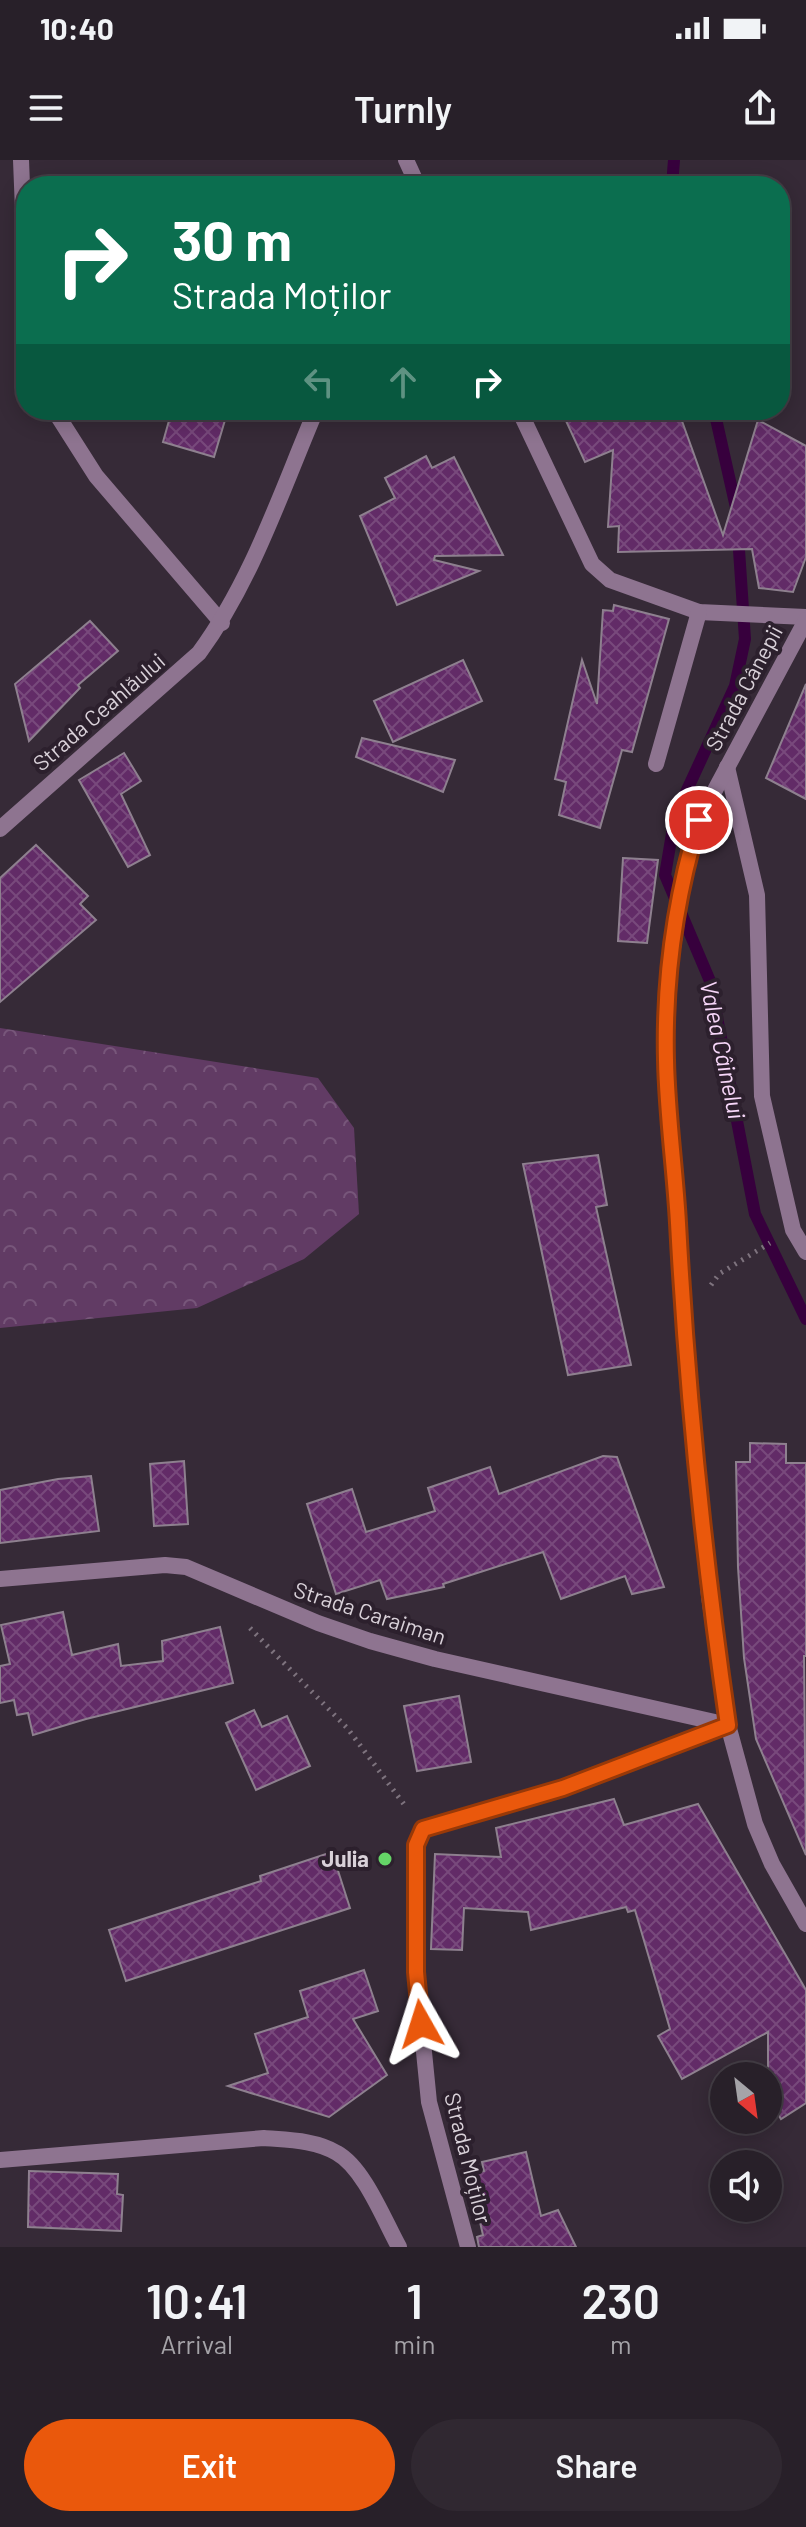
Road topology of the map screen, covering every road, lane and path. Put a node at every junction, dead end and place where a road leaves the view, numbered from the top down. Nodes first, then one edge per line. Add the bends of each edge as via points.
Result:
1 (60, 420) edge
2 (312, 420) edge
3 (524, 420) edge
4 (699, 612) junction
5 (806, 618) edge
6 (222, 623) junction
7 (656, 764) dead end
8 (727, 767) junction
9 (0, 829) edge
10 (806, 1252) edge
11 (0, 1579) edge
12 (249, 1627) dead end
13 (728, 1725) junction
14 (423, 1829) junction
15 (806, 1924) edge
16 (0, 2160) edge
17 (399, 2247) edge
18 (468, 2247) edge

1 - 6 street via 96,476
2 - 6 street, Strada Ceahlăului
3 - 4 street via 592,564 610,580
4 - 5 street
4 - 7 street
5 - 8 street, Strada Cânepii
6 - 9 street, Strada Ceahlăului via 199,653
8 - 10 street via 757,895 762,1096 793,1230
8 - 13 street, Strada Cânepii via 699,820 685,866 669,975 666,1060 709,1596
11 - 13 street, Strada Caraiman via 186,1567 370,1641
12 - 14 path via 348,1729
13 - 14 street via 563,1788
13 - 15 street, Strada Cânepii via 755,1824
14 - 18 street, Strada Moților via 416,1845 416,1972 429,2102
16 - 17 street via 264,2138 306,2142 337,2153 356,2170

